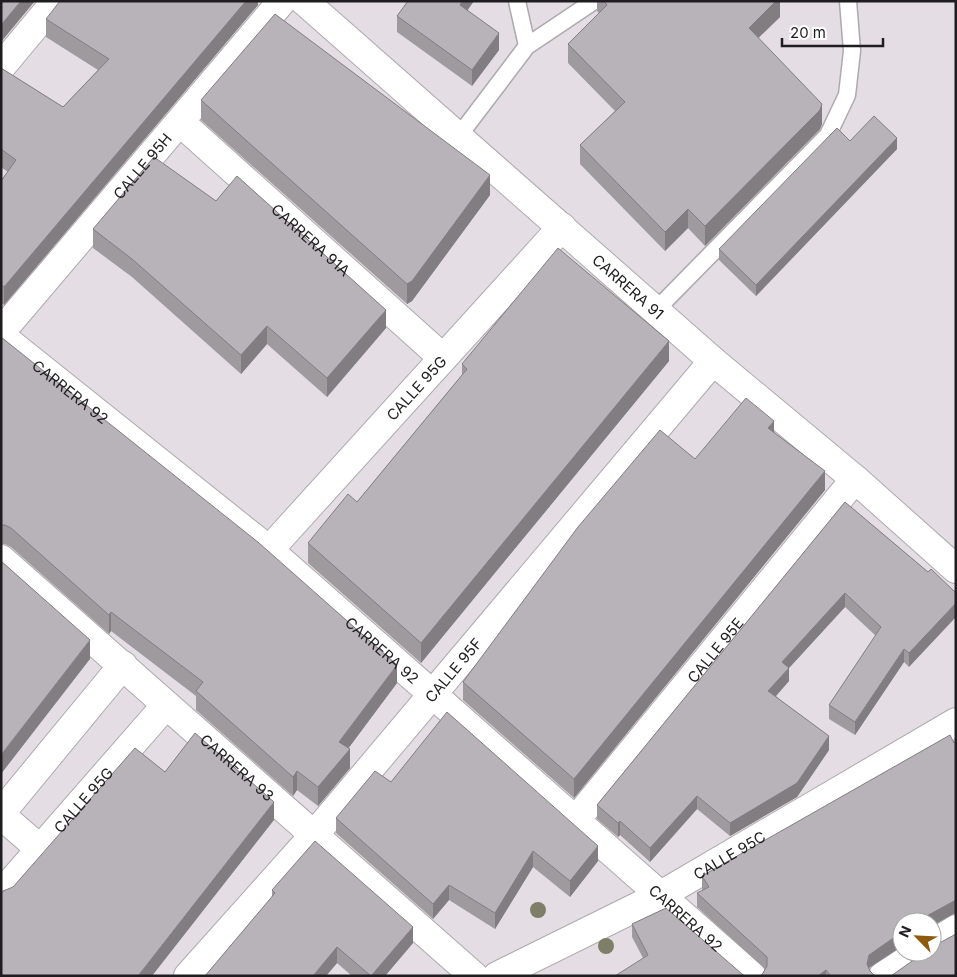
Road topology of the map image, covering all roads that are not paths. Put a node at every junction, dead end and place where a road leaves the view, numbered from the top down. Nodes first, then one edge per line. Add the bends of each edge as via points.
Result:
1 (56, 1) edge
2 (282, 1) edge
3 (304, 1) edge
4 (517, 1) edge
5 (594, 1) edge
6 (848, 1) edge
7 (528, 46) junction
8 (1, 67) edge
9 (180, 122) junction
10 (458, 137) junction
11 (562, 227) junction
12 (655, 311) junction
13 (1, 332) edge
14 (1, 336) edge
15 (443, 358) junction
16 (713, 361) junction
17 (855, 479) junction
18 (269, 550) junction
19 (1, 560) edge
20 (956, 569) edge
21 (123, 665) junction
22 (433, 696) junction
23 (166, 705) junction
24 (956, 722) edge
25 (1, 814) edge
26 (575, 821) junction
27 (314, 835) junction
28 (40, 849) junction
29 (1, 894) edge
30 (661, 895) junction
31 (956, 929) edge
32 (942, 938) edge
33 (905, 962) edge
34 (188, 976) edge
35 (474, 976) edge
36 (497, 976) edge
37 (752, 976) edge
38 (883, 976) edge

1 - 8 street
2 - 9 street, CALLE 95H
3 - 10 street, CARRERA 91
4 - 7 lane
5 - 7 lane
6 - 12 lane via 852,52 847,95 828,135
7 - 10 lane
9 - 13 street, CALLE 95H
9 - 15 street, CARRERA 91A
10 - 11 street, CARRERA 91
11 - 12 street, CARRERA 91
11 - 15 street, CALLE 95G
12 - 16 street, CARRERA 91
14 - 18 street, CARRERA 92
15 - 18 street, CALLE 95G
16 - 17 street, CARRERA 91
16 - 22 street, CALLE 95F
17 - 20 street, CARRERA 91
17 - 26 street, CALLE 95E
18 - 22 street, CARRERA 92
19 - 21 street, CARRERA 93
21 - 23 street, CARRERA 93
21 - 25 street
22 - 26 street, CARRERA 92
22 - 27 street, CALLE 95F
23 - 27 street, CARRERA 93
23 - 28 street, CALLE 95G
24 - 30 street, CALLE 95C
25 - 28 street
26 - 30 street, CARRERA 92
27 - 34 street, CALLE 95F
27 - 35 street, CARRERA 93
28 - 29 street, CALLE 95G
30 - 36 street, CALLE 95C
30 - 37 street, CARRERA 92
31 - 32 street
33 - 38 street

